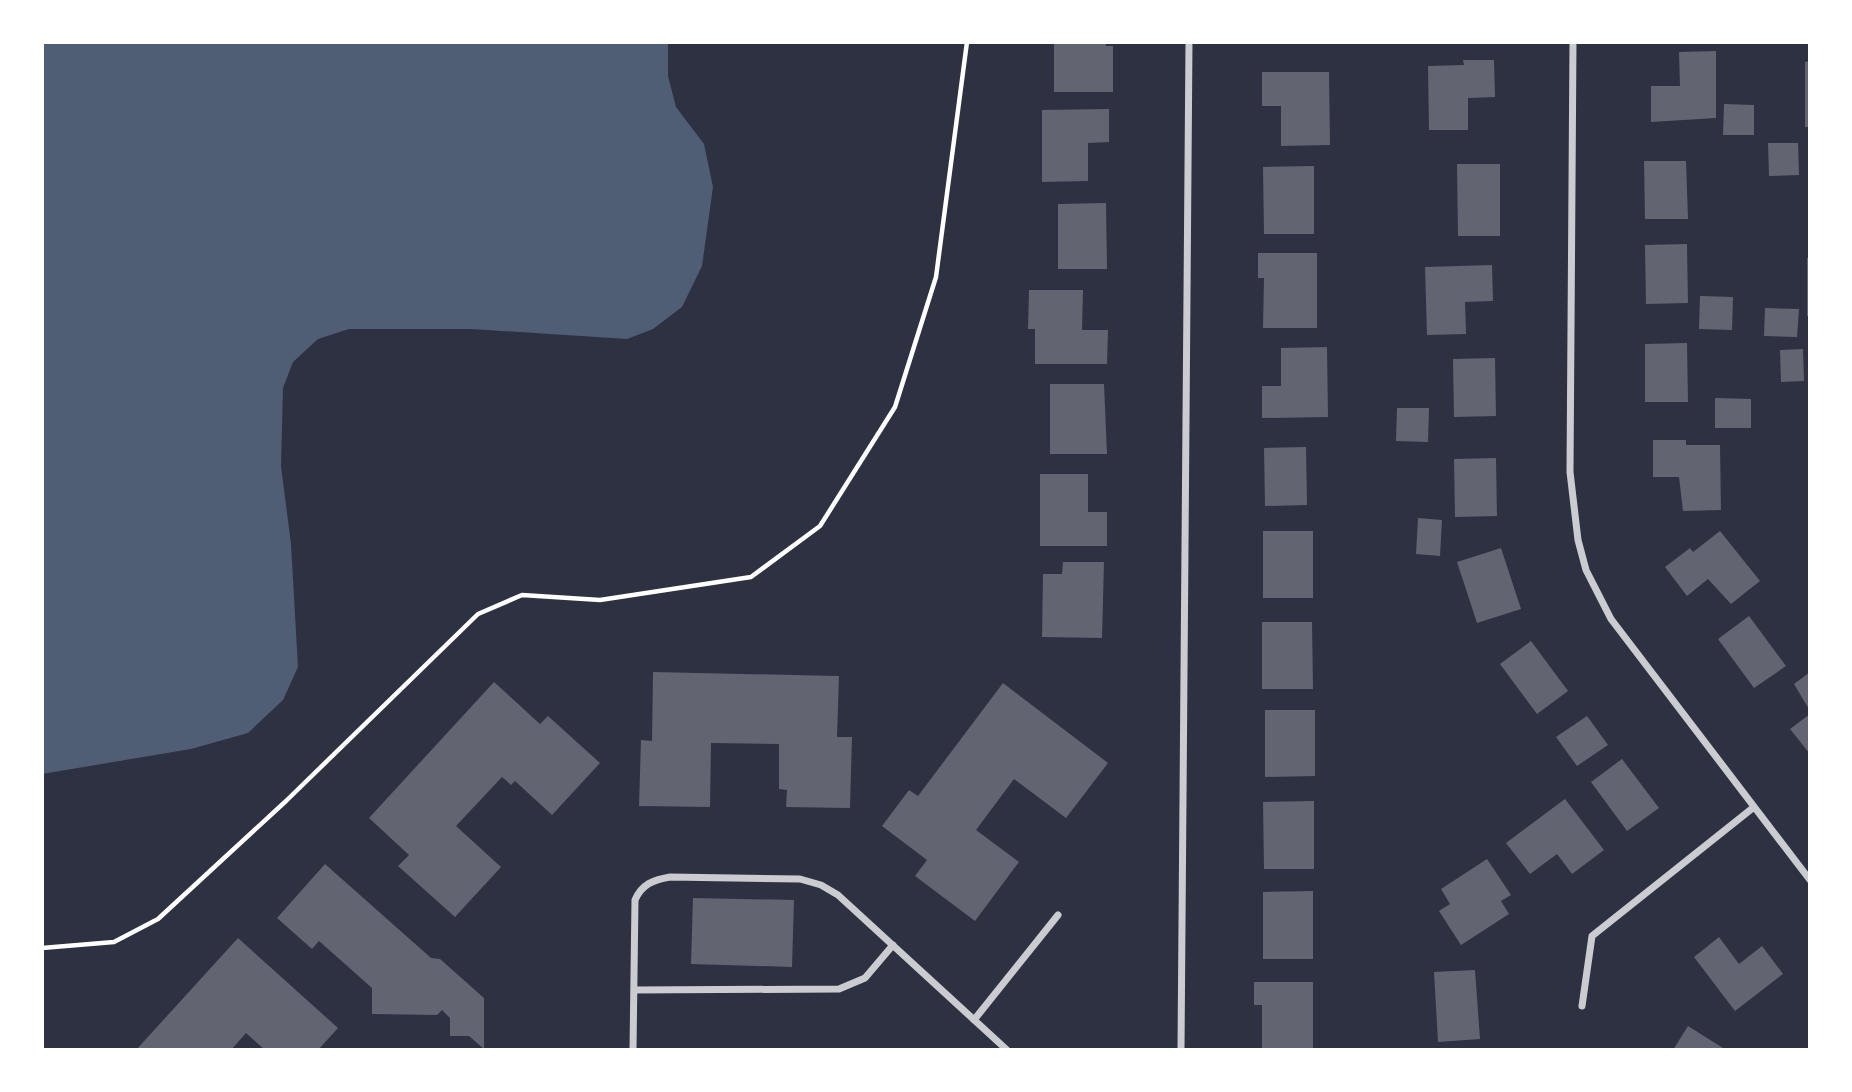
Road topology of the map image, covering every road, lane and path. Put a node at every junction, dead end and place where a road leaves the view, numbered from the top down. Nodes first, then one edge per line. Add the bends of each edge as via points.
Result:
1 (967, 42) edge
2 (1189, 42) edge
3 (1573, 42) edge
4 (1754, 807) junction
5 (1810, 880) edge
6 (1058, 915) dead end
7 (893, 945) junction
8 (42, 948) edge
9 (634, 990) junction
10 (1582, 1006) dead end
11 (974, 1020) junction
12 (633, 1050) edge
13 (1007, 1050) edge
14 (1181, 1050) edge

1 - 8 path via 936,276 895,407 820,526 751,577 600,600 522,595 478,614 158,919 114,942
2 - 14 street
3 - 4 street via 1570,472 1578,540 1586,570 1611,619
4 - 5 street
4 - 10 street via 1592,936
6 - 11 street
7 - 9 street via 864,978 839,989
7 - 9 street via 821,885 800,879 670,877 639,889 635,900
7 - 11 street
9 - 12 street
11 - 13 street

